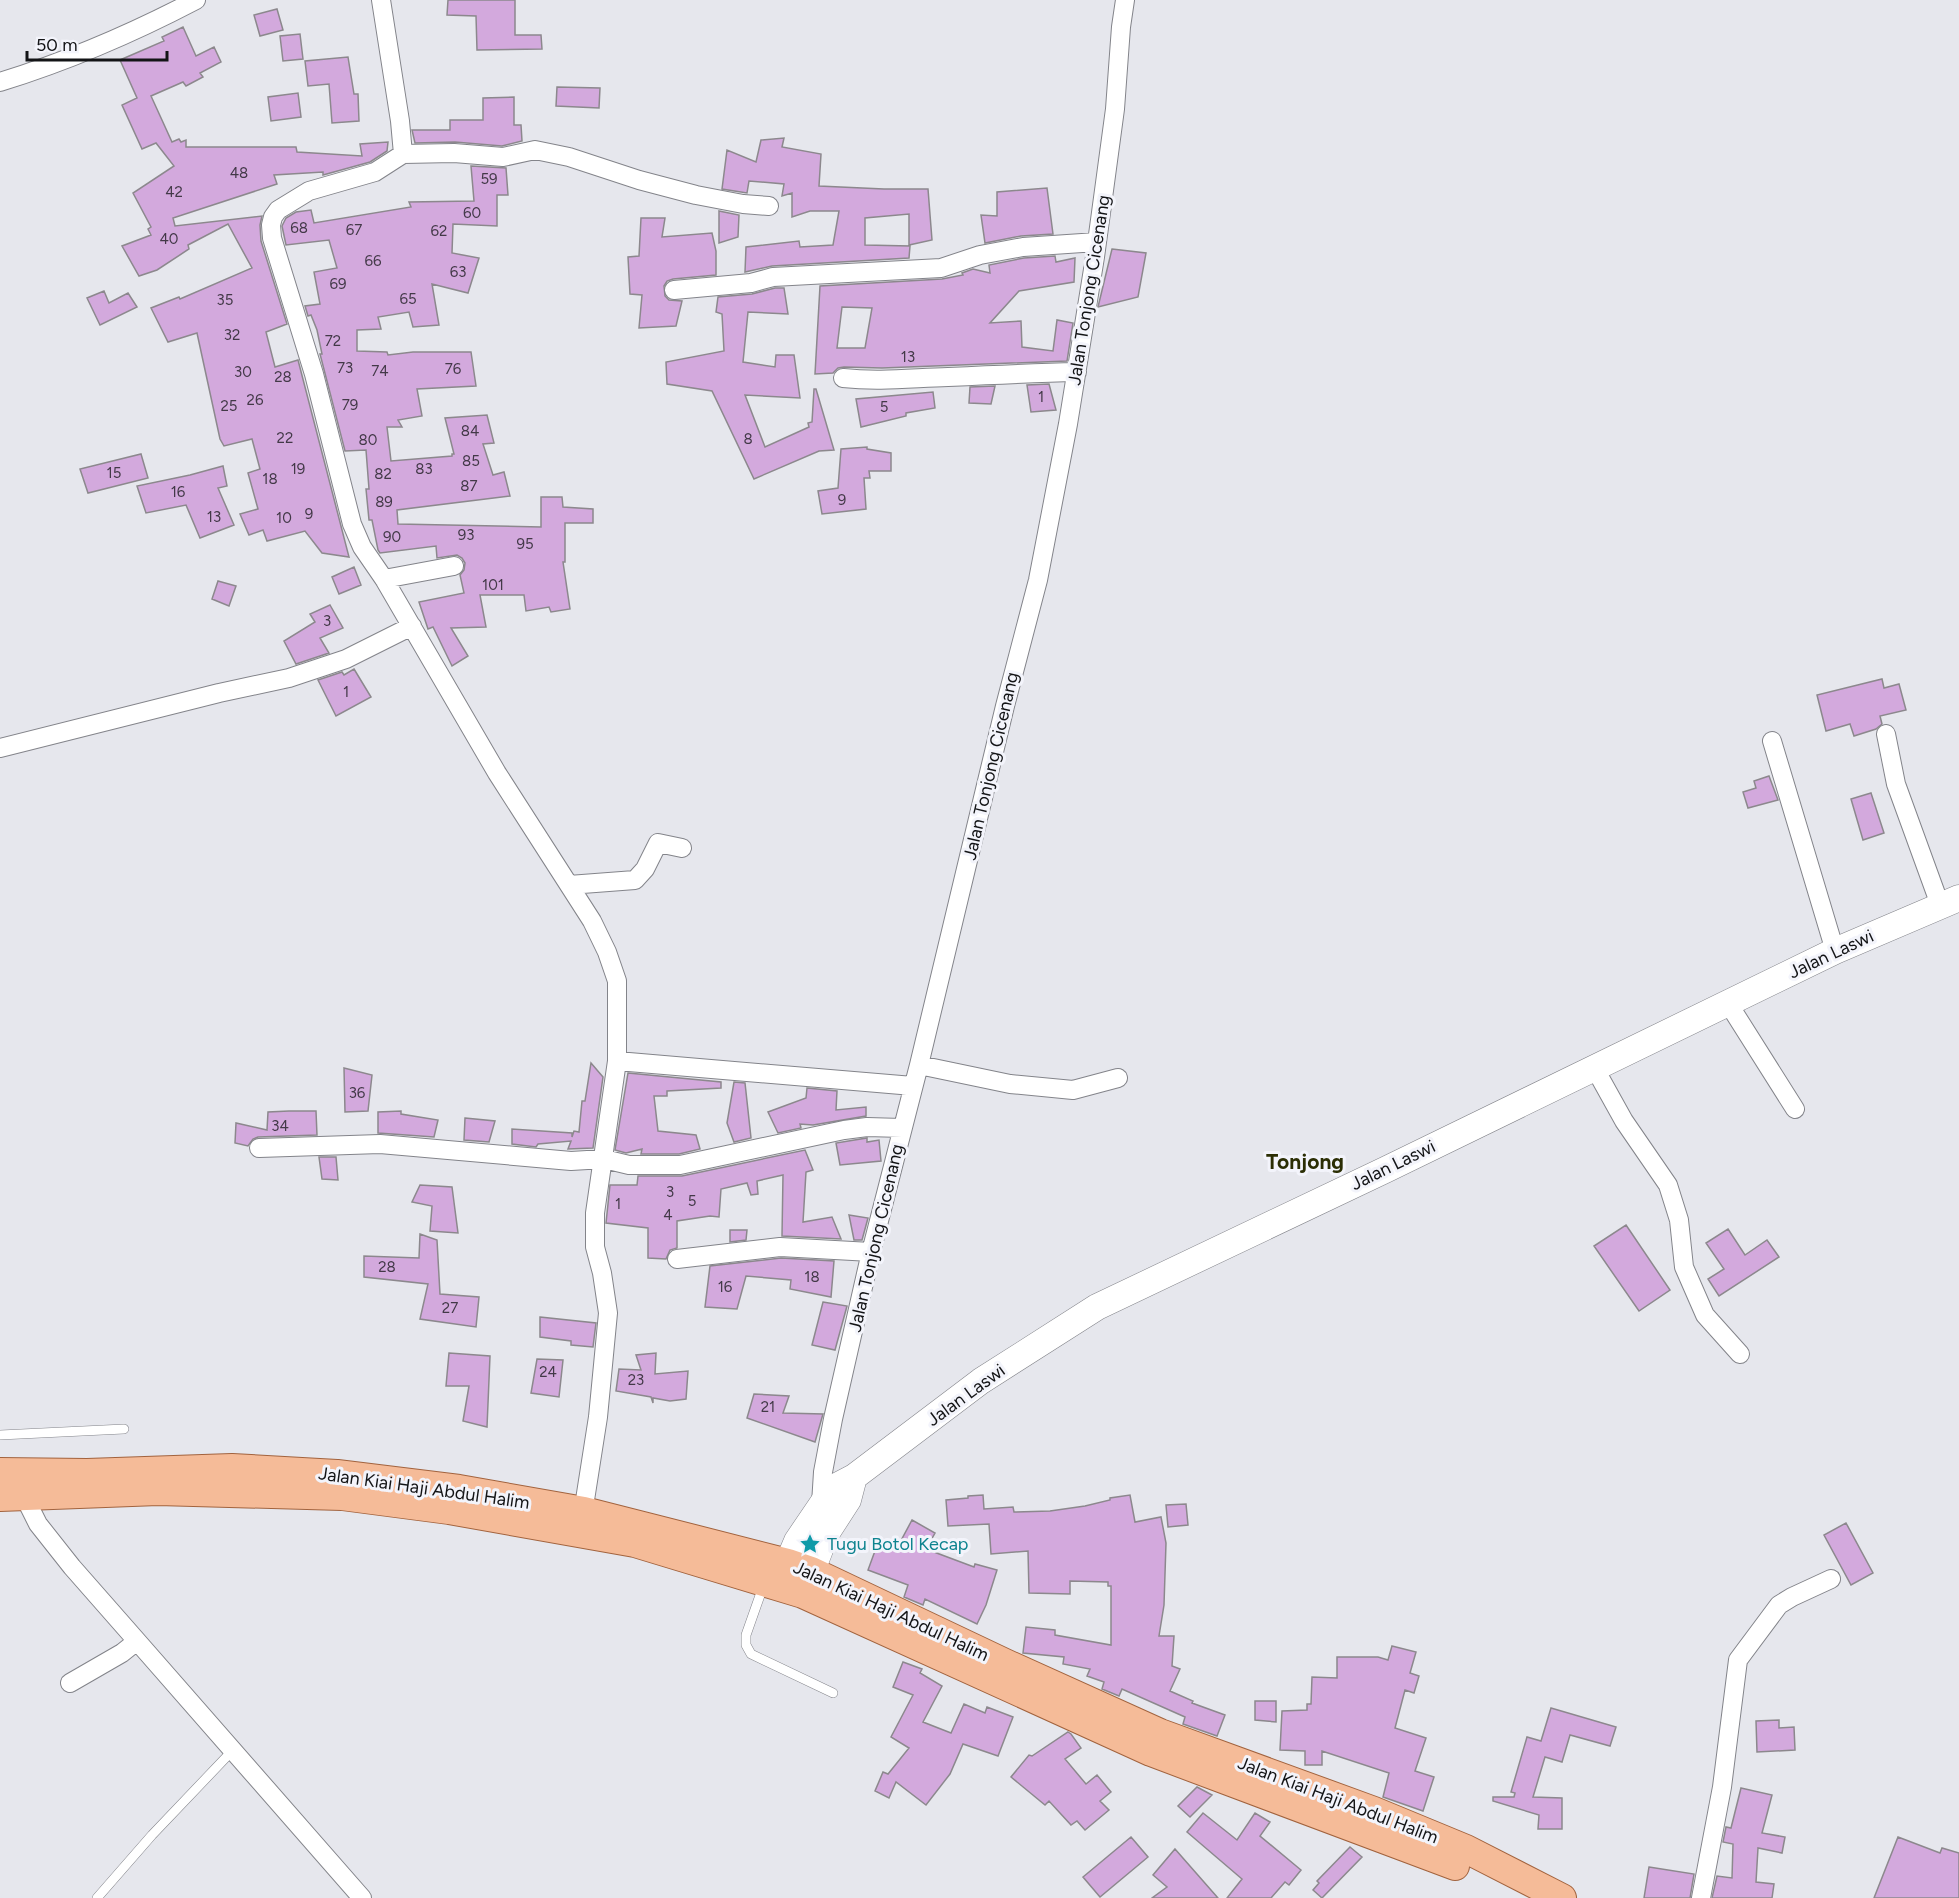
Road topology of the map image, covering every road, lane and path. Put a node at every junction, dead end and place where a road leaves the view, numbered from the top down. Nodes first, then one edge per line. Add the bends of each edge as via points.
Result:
1 (196, 0) edge
2 (381, 0) edge
3 (1125, 0) edge
4 (0, 82) edge
5 (403, 154) junction
6 (769, 206) dead end
7 (1097, 242) junction
8 (674, 290) dead end
9 (1077, 372) junction
10 (843, 378) dead end
11 (454, 566) dead end
12 (384, 579) junction
13 (412, 626) junction
14 (1886, 734) dead end
15 (1772, 741) dead end
16 (0, 748) edge
17 (682, 848) dead end
18 (569, 885) junction
19 (1949, 902) edge
20 (1835, 951) junction
21 (1728, 1003) junction
22 (617, 1061) junction
23 (919, 1065) junction
24 (1594, 1067) junction
25 (1118, 1078) dead end
26 (913, 1086) junction
27 (1795, 1109) dead end
28 (902, 1128) junction
29 (259, 1148) dead end
30 (604, 1159) junction
31 (871, 1252) junction
32 (677, 1259) dead end
33 (1740, 1354) dead end
34 (124, 1429) dead end
35 (0, 1435) edge
36 (0, 1472) edge
37 (12, 1497) edge
38 (828, 1512) junction
39 (582, 1522) junction
40 (789, 1579) junction
41 (1831, 1579) dead end
42 (137, 1641) junction
43 (70, 1683) dead end
44 (833, 1694) dead end
45 (233, 1750) junction
46 (1350, 1814) junction
47 (97, 1898) edge
48 (362, 1898) edge
49 (1518, 1898) edge
50 (1562, 1898) edge
51 (1701, 1898) edge

1 - 4 street via 145,27
2 - 5 street
3 - 7 street, Jalan Tonjong Cicenang
5 - 6 street via 503,157 536,150 696,195
5 - 12 street via 375,172 309,191 278,210 271,225 352,524 362,548
7 - 8 street via 1023,247 941,268 773,277 751,283
7 - 9 street, Jalan Tonjong Cicenang
9 - 10 street via 897,381
9 - 23 street, Jalan Tonjong Cicenang via 1038,580
11 - 12 street
12 - 13 street
13 - 16 street via 346,659 289,678
13 - 18 street via 497,773
14 - 19 street via 1896,784
15 - 20 street
17 - 18 street via 658,843 635,880
18 - 22 street via 592,921 617,981
19 - 20 main road, Jalan Laswi
20 - 21 main road, Jalan Laswi
21 - 24 main road, Jalan Laswi
21 - 27 street
22 - 26 street
22 - 30 street
23 - 25 street via 1010,1084 1073,1090
23 - 26 street, Jalan Tonjong Cicenang
24 - 33 street via 1624,1121 1668,1185 1679,1220 1684,1266 1705,1315
24 - 38 main road, Jalan Laswi via 1097,1307 981,1381 854,1477 848,1500
26 - 28 street, Jalan Tonjong Cicenang
28 - 30 street via 844,1130 680,1165 629,1165
28 - 31 street, Jalan Tonjong Cicenang
29 - 30 street via 380,1144 571,1161
30 - 39 street via 596,1213 596,1247 608,1313
31 - 32 street via 780,1247
31 - 38 street, Jalan Tonjong Cicenang via 823,1472
34 - 35 lane
36 - 39 main road, Jalan Kiai Haji Abdul Halim via 232,1468 337,1474 459,1489
37 - 39 main road, Jalan Kiai Haji Abdul Halim via 158,1491 342,1496
37 - 42 street
38 - 40 main road, Jalan Laswi via 797,1541
39 - 40 main road, Jalan Kiai Haji Abdul Halim via 636,1543
40 - 44 lane via 746,1635 746,1645 751,1654
40 - 46 main road, Jalan Kiai Haji Abdul Halim via 1151,1752
41 - 51 street via 1779,1605 1738,1660 1722,1787
42 - 43 street
42 - 45 street
45 - 47 lane
45 - 48 street
46 - 49 main road, Jalan Kiai Haji Abdul Halim
46 - 50 main road, Jalan Kiai Haji Abdul Halim via 1466,1850

